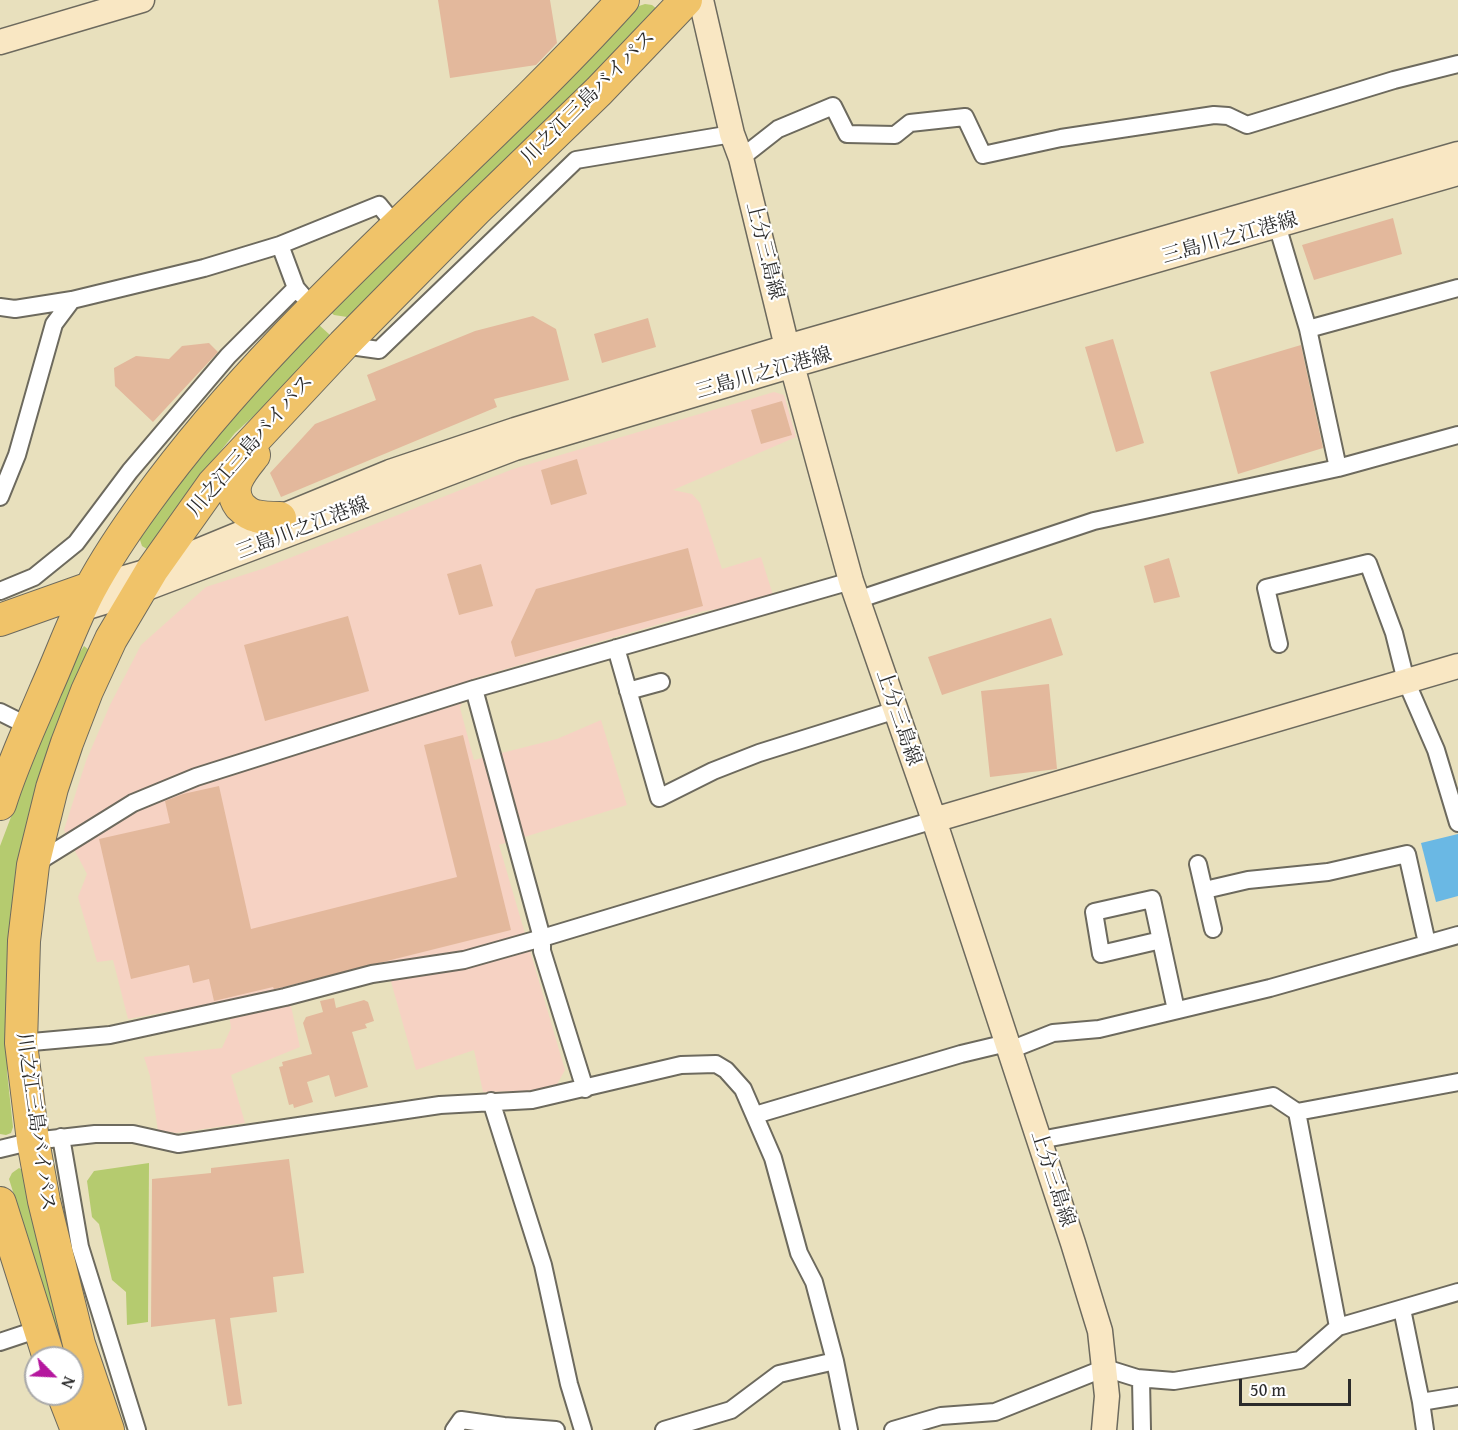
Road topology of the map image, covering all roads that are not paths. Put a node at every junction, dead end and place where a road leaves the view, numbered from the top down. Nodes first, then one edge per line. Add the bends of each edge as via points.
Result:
1 (142, 0) edge
2 (623, 0) edge
3 (686, 0) edge
4 (701, 0) edge
5 (0, 42) edge
6 (1458, 64) edge
7 (732, 134) junction
8 (1458, 154) edge
9 (741, 159) junction
10 (1458, 173) edge
11 (1277, 225) junction
12 (396, 226) junction
13 (280, 245) junction
14 (1458, 288) edge
15 (305, 299) junction
16 (72, 300) junction
17 (0, 308) edge
18 (1308, 329) junction
19 (342, 345) junction
20 (790, 356) junction
21 (1458, 435) edge
22 (1338, 468) junction
23 (0, 497) edge
24 (280, 518) junction
25 (145, 580) junction
26 (854, 590) junction
27 (0, 591) edge
28 (86, 599) junction
29 (0, 620) edge
30 (0, 637) edge
31 (1279, 644) dead end
32 (616, 648) junction
33 (1458, 666) edge
34 (1406, 681) junction
35 (662, 682) dead end
36 (474, 689) junction
37 (628, 691) junction
38 (896, 710) junction
39 (0, 712) edge
40 (30, 727) junction
41 (0, 804) edge
42 (934, 820) junction
43 (1458, 823) edge
44 (1198, 864) dead end
45 (33, 865) junction
46 (1205, 890) junction
47 (1213, 929) dead end
48 (1458, 935) edge
49 (542, 938) junction
50 (1161, 940) dead end
51 (1427, 943) junction
52 (1176, 1010) junction
53 (21, 1043) junction
54 (1009, 1047) junction
55 (1458, 1082) edge
56 (585, 1089) junction
57 (491, 1101) junction
58 (1297, 1112) junction
59 (755, 1115) junction
60 (47, 1139) junction
61 (1040, 1140) junction
62 (0, 1149) edge
63 (2, 1221) edge
64 (1458, 1292) edge
65 (1402, 1309) junction
66 (1338, 1327) junction
67 (0, 1342) edge
68 (44, 1344) edge
69 (836, 1361) junction
70 (1105, 1368) junction
71 (1141, 1379) junction
72 (1458, 1396) edge
73 (1421, 1402) junction
74 (68, 1406) edge
75 (77, 1430) edge
76 (108, 1430) edge
77 (137, 1430) edge
78 (454, 1430) edge
79 (556, 1430) edge
80 (583, 1430) edge
81 (664, 1430) edge
82 (849, 1430) edge
83 (893, 1430) edge
84 (1104, 1430) edge
85 (1142, 1430) edge
86 (1425, 1430) edge

1 - 5 main road
2 - 12 highway via 578,50
3 - 19 highway, 川之江三島バイパス
4 - 7 main road, 上分三島線
6 - 9 street via 1247,125 1228,116 1214,115 983,154 965,117 910,123 895,135 847,134 833,106 778,129
7 - 9 main road, 上分三島線
7 - 19 street via 576,160 379,350
8 - 20 main road, 三島川之江港線
9 - 20 main road, 上分三島線
10 - 11 main road, 三島川之江港線
11 - 18 street
11 - 20 main road, 三島川之江港線
12 - 13 street via 379,205
12 - 15 highway
13 - 15 street
13 - 16 street
14 - 18 street
15 - 27 street via 228,356 130,471 76,543 34,577
15 - 28 highway via 274,348 194,439 145,504
16 - 17 street
16 - 23 street via 54,324 17,455
18 - 22 street
19 - 24 highway via 235,483 234,493 244,510 256,516
19 - 25 highway, 川之江三島バイパス via 213,484
20 - 24 main road, 三島川之江港線 via 515,430 390,472
20 - 25 main road, 三島川之江港線 via 488,456
20 - 26 main road, 上分三島線
21 - 22 street
22 - 26 street via 1094,521
24 - 25 main road, 三島川之江港線
25 - 28 main road, 三島川之江港線
25 - 45 highway, 川之江三島バイパス via 87,691 52,788
26 - 32 street
26 - 38 main road, 上分三島線
28 - 29 highway
28 - 30 highway
28 - 40 highway
31 - 34 street via 1266,588 1368,563 1394,633
32 - 36 street
32 - 37 street
33 - 34 main road
34 - 42 main road
34 - 43 street via 1436,750
35 - 37 street
36 - 45 street via 196,777 133,803
36 - 49 street
37 - 38 street via 659,798 759,753
38 - 42 main road, 上分三島線
39 - 40 street
40 - 41 highway
42 - 49 street
42 - 54 main road, 上分三島線
44 - 46 street
45 - 53 highway, 川之江三島バイパス via 24,941
46 - 47 street
46 - 51 street via 1248,880 1328,872 1407,854
48 - 51 street
49 - 53 street via 464,960 372,974 110,1035
49 - 56 street via 542,951
50 - 52 street
51 - 52 street via 1320,975
52 - 54 street via 1099,1029 1053,1033
53 - 60 highway, 川之江三島バイパス
54 - 59 street via 961,1054
54 - 61 main road, 上分三島線
55 - 58 street
56 - 57 street via 532,1100
56 - 59 street via 681,1065 716,1064 734,1077
57 - 60 street via 178,1144 133,1134
57 - 80 street via 543,1265
58 - 61 street via 1273,1096
58 - 66 street
59 - 69 street via 773,1158 799,1253 814,1282
60 - 62 street
60 - 76 highway, 川之江三島バイパス via 44,1201 79,1344
60 - 77 street
61 - 70 main road, 上分三島線 via 1100,1331
63 - 68 highway
64 - 65 street
65 - 66 street
65 - 73 street
66 - 71 street via 1300,1360 1174,1381
67 - 68 street
69 - 81 street via 779,1374 731,1410
69 - 82 street
70 - 71 street
70 - 83 street via 995,1412 941,1416
70 - 84 main road, 上分三島線
71 - 85 street
72 - 73 street
73 - 86 street
74 - 75 highway
78 - 79 street via 461,1420

